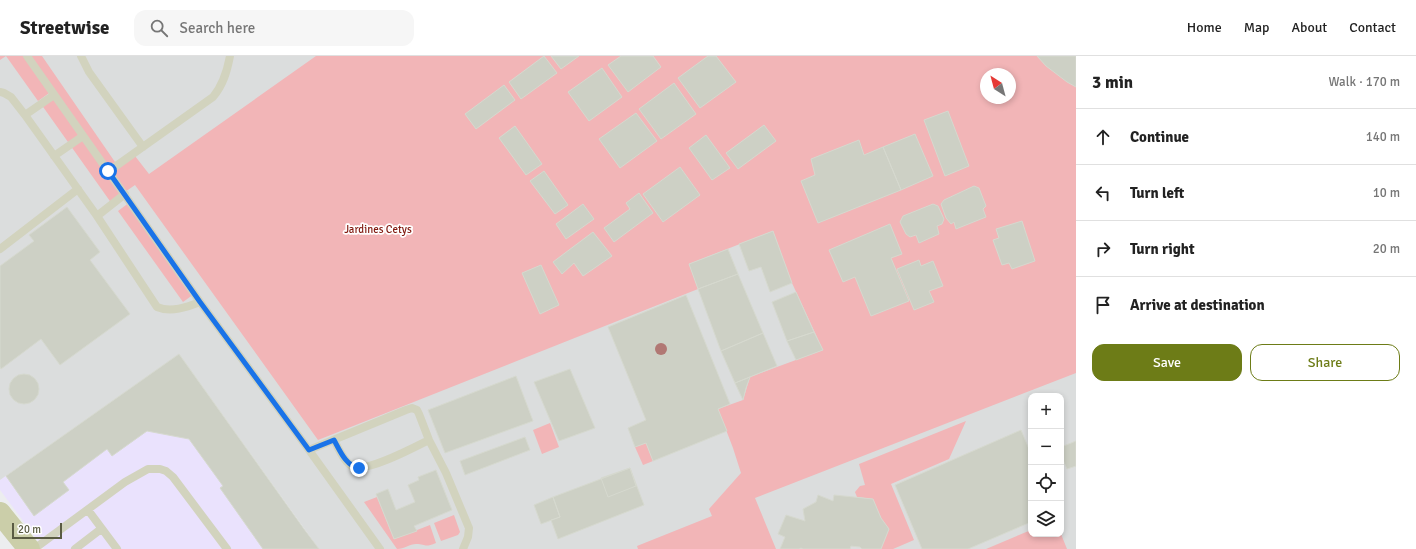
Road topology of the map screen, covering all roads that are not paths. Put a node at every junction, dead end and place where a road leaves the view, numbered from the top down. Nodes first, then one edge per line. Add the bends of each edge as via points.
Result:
1 (27, 56) edge
2 (81, 56) edge
3 (230, 56) edge
4 (0, 92) edge
5 (54, 95) junction
6 (25, 115) junction
7 (83, 136) junction
8 (143, 147) junction
9 (54, 156) junction
10 (108, 171) junction
11 (78, 189) junction
12 (125, 194) junction
13 (97, 216) junction
14 (0, 249) edge
15 (200, 302) junction
16 (334, 440) junction
17 (429, 440) junction
18 (309, 450) junction
19 (88, 510) junction
20 (0, 513) edge
21 (101, 529) junction
22 (0, 532) edge
23 (12, 549) edge
24 (29, 549) edge
25 (34, 549) edge
26 (75, 549) edge
27 (117, 549) edge
28 (227, 549) edge
29 (380, 549) edge
30 (463, 549) edge

1 - 5 lane
2 - 8 lane
3 - 8 lane via 222,85 213,97
4 - 6 lane via 11,97
5 - 6 lane
5 - 7 lane
6 - 9 lane
7 - 9 lane
7 - 10 lane
8 - 10 lane
9 - 11 lane
10 - 12 lane
11 - 13 lane
11 - 14 lane
12 - 13 lane
12 - 15 lane
13 - 15 lane via 157,307 173,310
15 - 18 lane
16 - 17 lane via 349,464 366,468
16 - 17 lane via 412,408 419,414
16 - 18 lane
17 - 30 lane via 469,528
18 - 29 lane
19 - 21 lane
19 - 25 lane
19 - 28 lane via 125,482 148,469 160,469 173,477
20 - 24 main road
21 - 26 lane
21 - 27 lane
22 - 23 main road

